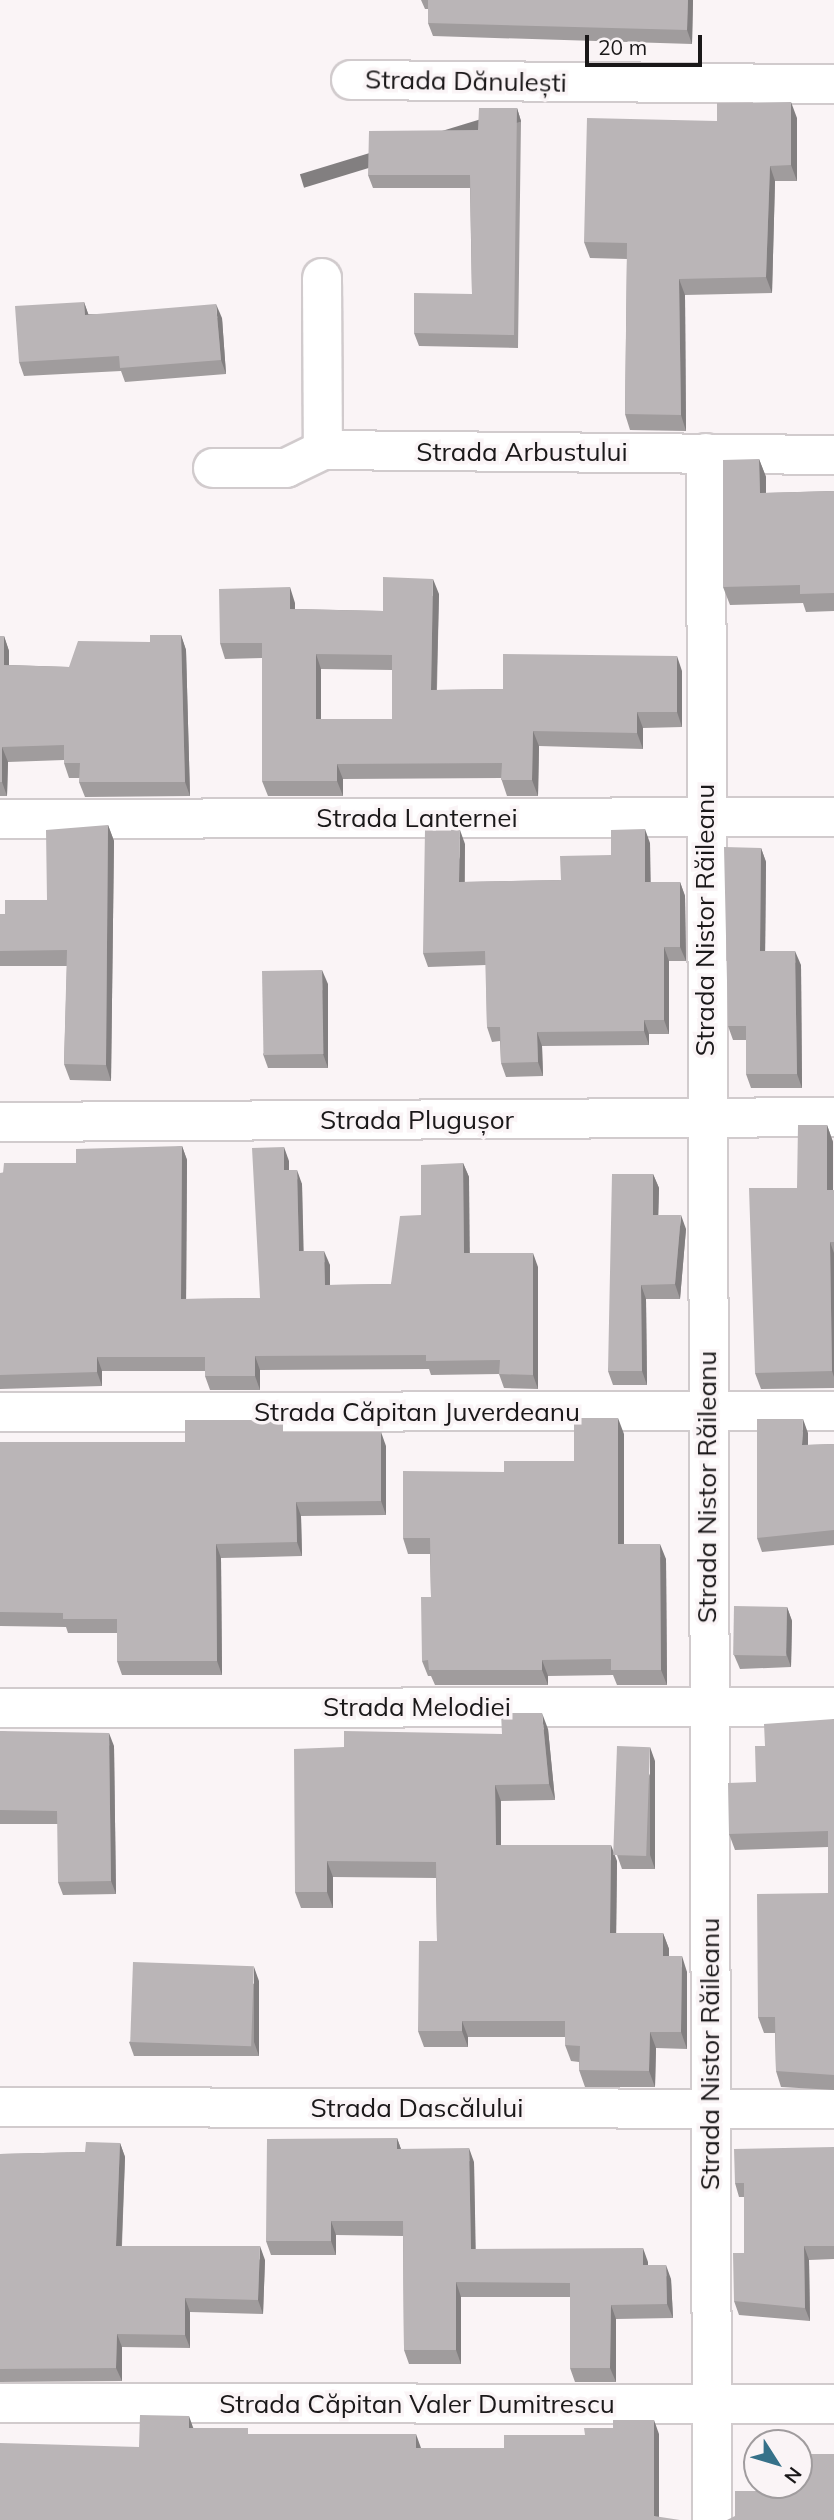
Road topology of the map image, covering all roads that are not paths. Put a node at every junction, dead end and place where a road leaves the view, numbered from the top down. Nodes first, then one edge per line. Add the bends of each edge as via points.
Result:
1 (351, 80) dead end
2 (834, 84) edge
3 (322, 278) dead end
4 (323, 450) junction
5 (706, 453) junction
6 (834, 455) edge
7 (214, 468) dead end
8 (704, 817) junction
9 (834, 817) edge
10 (0, 819) edge
11 (834, 1117) edge
12 (705, 1118) junction
13 (0, 1122) edge
14 (707, 1411) junction
15 (834, 1411) edge
16 (0, 1412) edge
17 (0, 1707) edge
18 (707, 1707) junction
19 (834, 1707) edge
20 (0, 2107) edge
21 (712, 2109) junction
22 (834, 2109) edge
23 (0, 2403) edge
24 (711, 2404) junction
25 (834, 2404) edge
26 (712, 2520) edge

1 - 2 street, Strada Dănulești
3 - 4 street
4 - 5 street, Strada Arbustului
4 - 7 street, Strada Arbustului via 286,468
5 - 6 street, Strada Arbustului
5 - 8 street, Strada Nistor Răileanu
8 - 9 street, Strada Lanternei
8 - 10 street, Strada Lanternei
8 - 12 street, Strada Nistor Răileanu
11 - 12 street, Strada Plugușor
12 - 13 street, Strada Plugușor
12 - 14 street, Strada Nistor Răileanu
14 - 15 street, Strada Căpitan Juverdeanu
14 - 16 street, Strada Căpitan Juverdeanu
14 - 18 street, Strada Nistor Răileanu
17 - 18 street, Strada Melodiei
18 - 19 street, Strada Melodiei
18 - 21 street, Strada Nistor Răileanu
20 - 21 street, Strada Dascălului
21 - 22 street, Strada Dascălului
21 - 24 street, Strada Nistor Răileanu
23 - 24 street, Strada Căpitan Valer Dumitrescu
24 - 25 street, Strada Căpitan Valer Dumitrescu
24 - 26 street, Strada Nistor Răileanu

